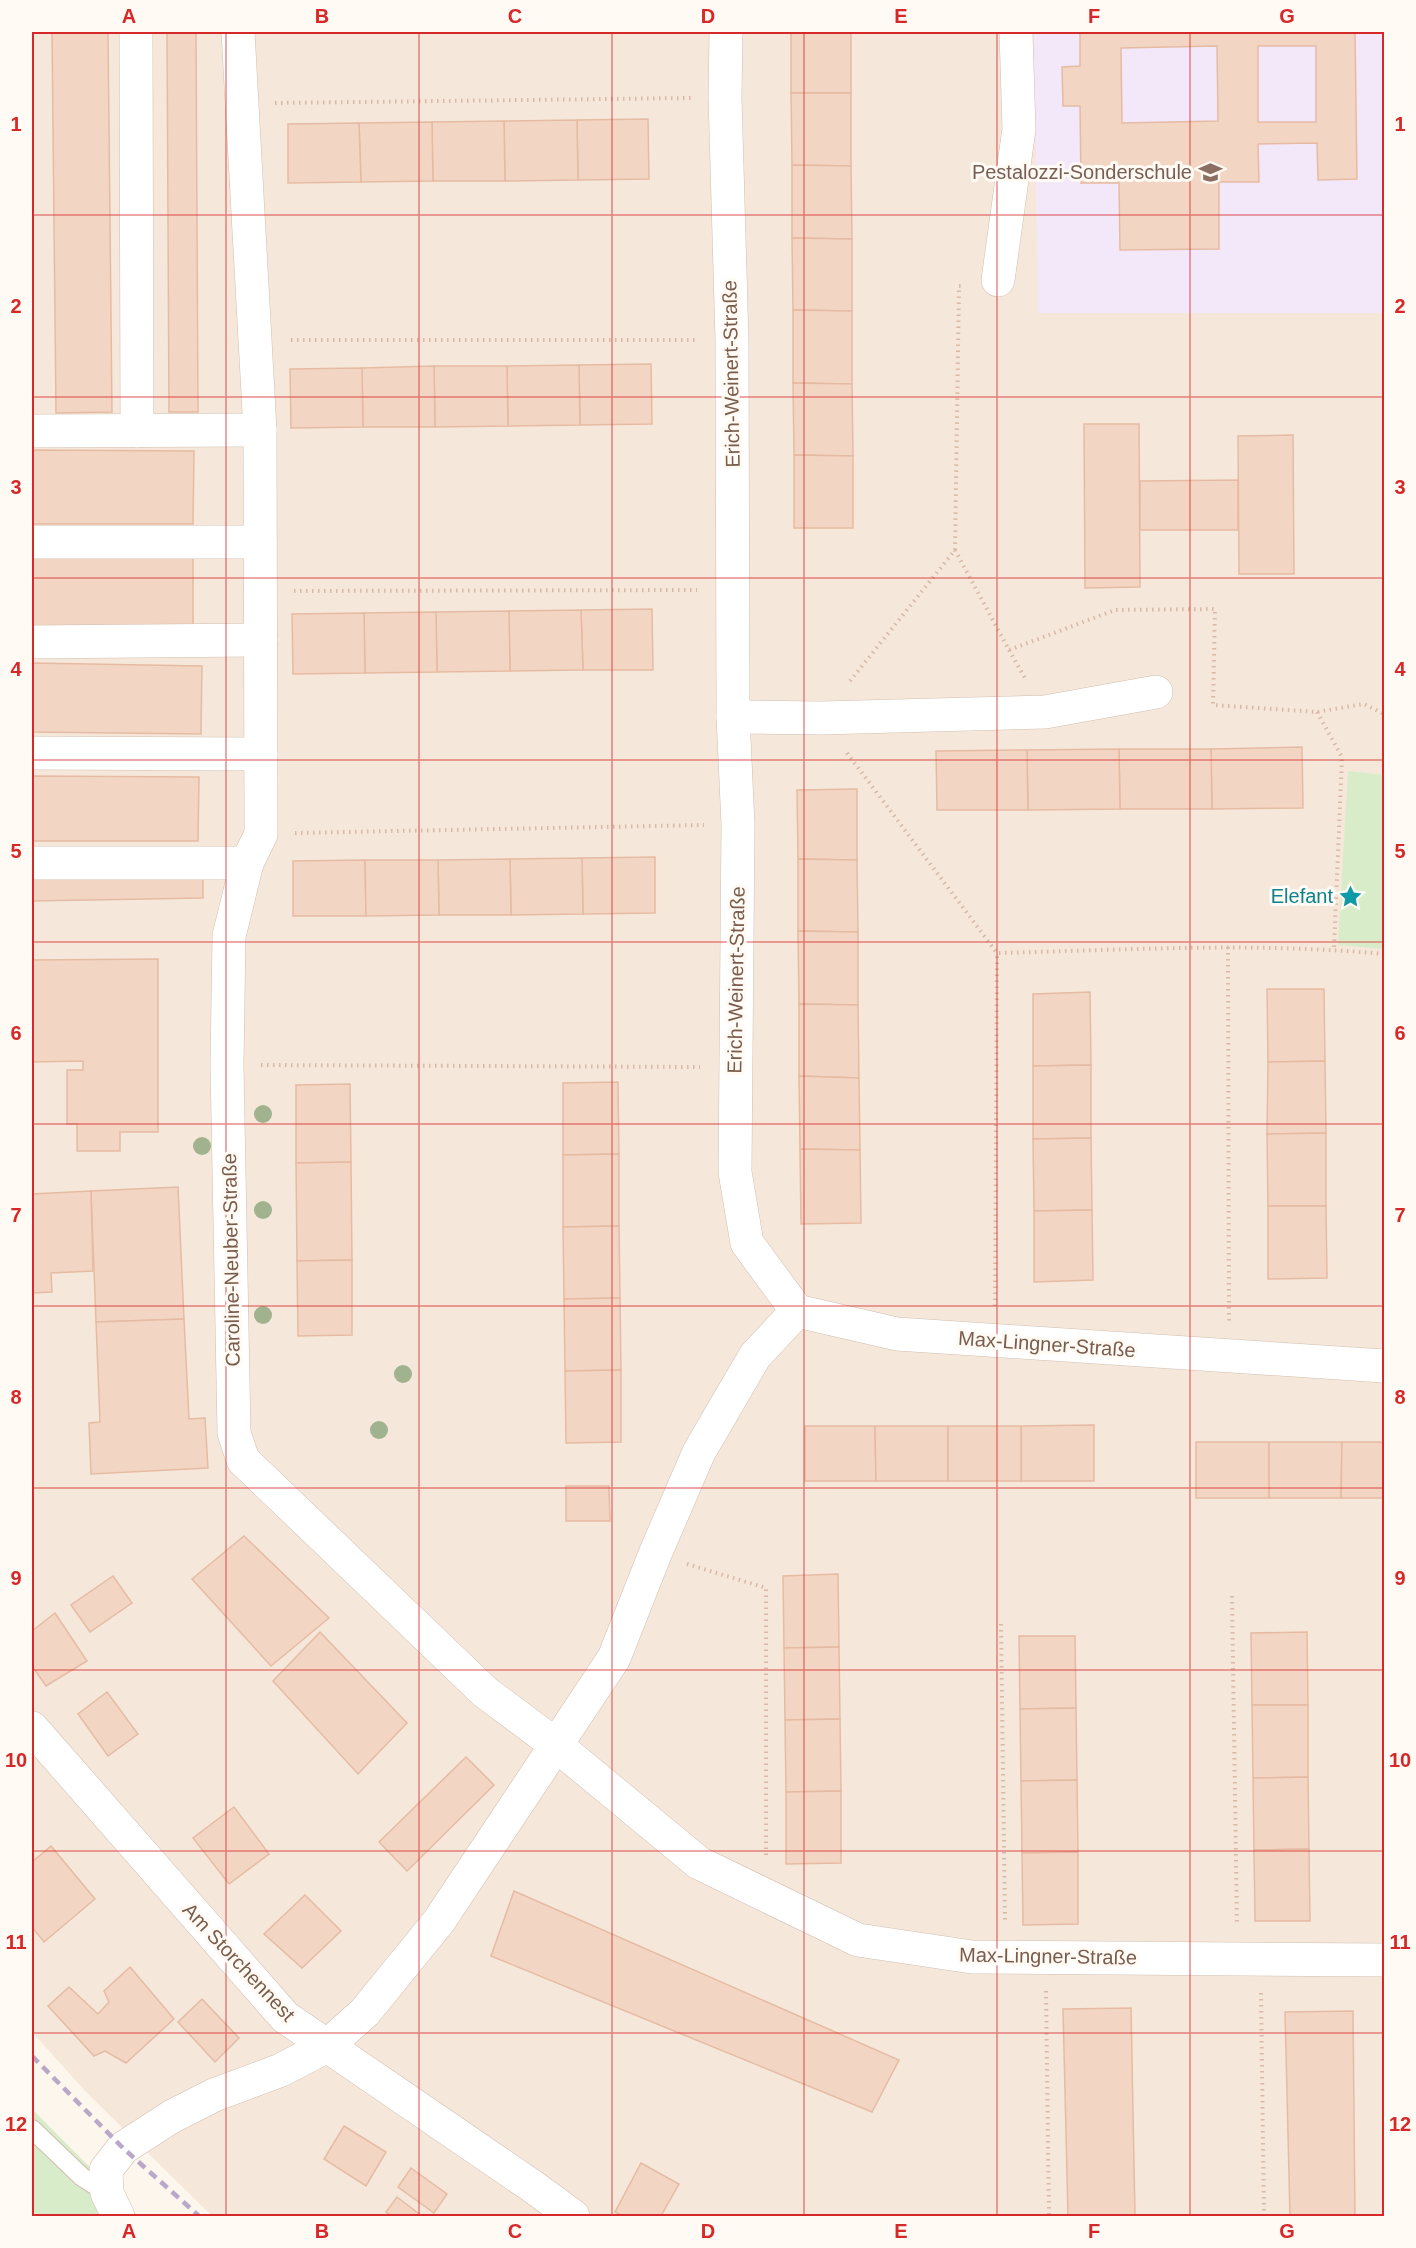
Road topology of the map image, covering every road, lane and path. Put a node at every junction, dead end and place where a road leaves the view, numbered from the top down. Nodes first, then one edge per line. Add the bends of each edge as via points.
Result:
1 (136, 32) edge
2 (238, 32) edge
3 (726, 32) edge
4 (1016, 32) edge
5 (725, 97) junction
6 (242, 104) junction
7 (998, 280) dead end
8 (254, 340) junction
9 (732, 340) junction
10 (260, 430) junction
11 (32, 431) edge
12 (137, 431) junction
13 (32, 542) edge
14 (260, 542) junction
15 (955, 550) dead end
16 (734, 590) junction
17 (260, 592) junction
18 (261, 640) junction
19 (32, 642) edge
20 (1156, 692) dead end
21 (1317, 712) junction
22 (1384, 714) edge
23 (734, 717) junction
24 (32, 753) edge
25 (261, 754) junction
26 (738, 824) junction
27 (261, 834) junction
28 (32, 862) edge
29 (247, 863) junction
30 (1228, 947) dead end
31 (1334, 949) dead end
32 (997, 953) dead end
33 (227, 1065) junction
34 (734, 1067) junction
35 (796, 1311) junction
36 (995, 1341) junction
37 (1229, 1356) junction
38 (1384, 1366) edge
39 (655, 1554) junction
40 (1232, 1596) dead end
41 (1001, 1624) dead end
42 (32, 1728) edge
43 (556, 1745) junction
44 (766, 1896) junction
45 (1006, 1957) junction
46 (1045, 1958) junction
47 (1249, 1959) junction
48 (1384, 1960) edge
49 (327, 2046) junction
50 (32, 2129) edge
51 (112, 2205) edge
52 (573, 2217) edge
53 (1049, 2217) edge
54 (1264, 2217) edge

1 - 12 street
2 - 6 street, Caroline-Neuber-Straße
3 - 5 street, Erich-Weinert-Straße
4 - 7 street via 1019,129
5 - 6 path
5 - 9 street, Erich-Weinert-Straße
6 - 8 street, Caroline-Neuber-Straße
8 - 9 path
8 - 10 street, Caroline-Neuber-Straße
9 - 16 street, Erich-Weinert-Straße
10 - 12 street
10 - 14 street, Caroline-Neuber-Straße
11 - 12 street
13 - 14 street
14 - 17 street, Caroline-Neuber-Straße
15 - 21 path via 1009,650 1114,610 1215,609 1213,705
16 - 17 path
16 - 23 street, Erich-Weinert-Straße
17 - 18 street, Caroline-Neuber-Straße
18 - 19 street
18 - 25 street, Caroline-Neuber-Straße
20 - 23 street via 1045,712
21 - 22 path via 1364,704
21 - 31 path via 1342,757
23 - 26 street, Erich-Weinert-Straße
24 - 25 street
25 - 27 street, Caroline-Neuber-Straße
26 - 27 path
26 - 34 street, Erich-Weinert-Straße
27 - 29 street, Caroline-Neuber-Straße
28 - 29 street
29 - 33 street, Caroline-Neuber-Straße via 229,936
30 - 37 path
32 - 36 path
33 - 34 path
33 - 43 street, Caroline-Neuber-Straße via 234,1433 243,1460 485,1692
34 - 35 street, Erich-Weinert-Straße via 735,1172 747,1243
35 - 36 street, Max-Lingner-Straße via 897,1334
35 - 39 street via 755,1356 704,1442
36 - 37 street, Max-Lingner-Straße
37 - 38 street, Max-Lingner-Straße
39 - 43 street via 614,1658
39 - 44 path via 766,1588
40 - 47 path
41 - 45 path
42 - 49 street, Am Storchennest via 285,2017
43 - 44 street, Max-Lingner-Straße via 699,1863
43 - 49 street via 439,1922 365,2012
44 - 45 street, Max-Lingner-Straße via 858,1940 972,1957
45 - 46 street, Max-Lingner-Straße
46 - 47 street, Max-Lingner-Straße
46 - 53 path
47 - 48 street, Max-Lingner-Straße
47 - 54 path
49 - 51 street via 281,2070 214,2095 123,2148 106,2170
49 - 52 street, Am Storchennest
50 - 51 lane

